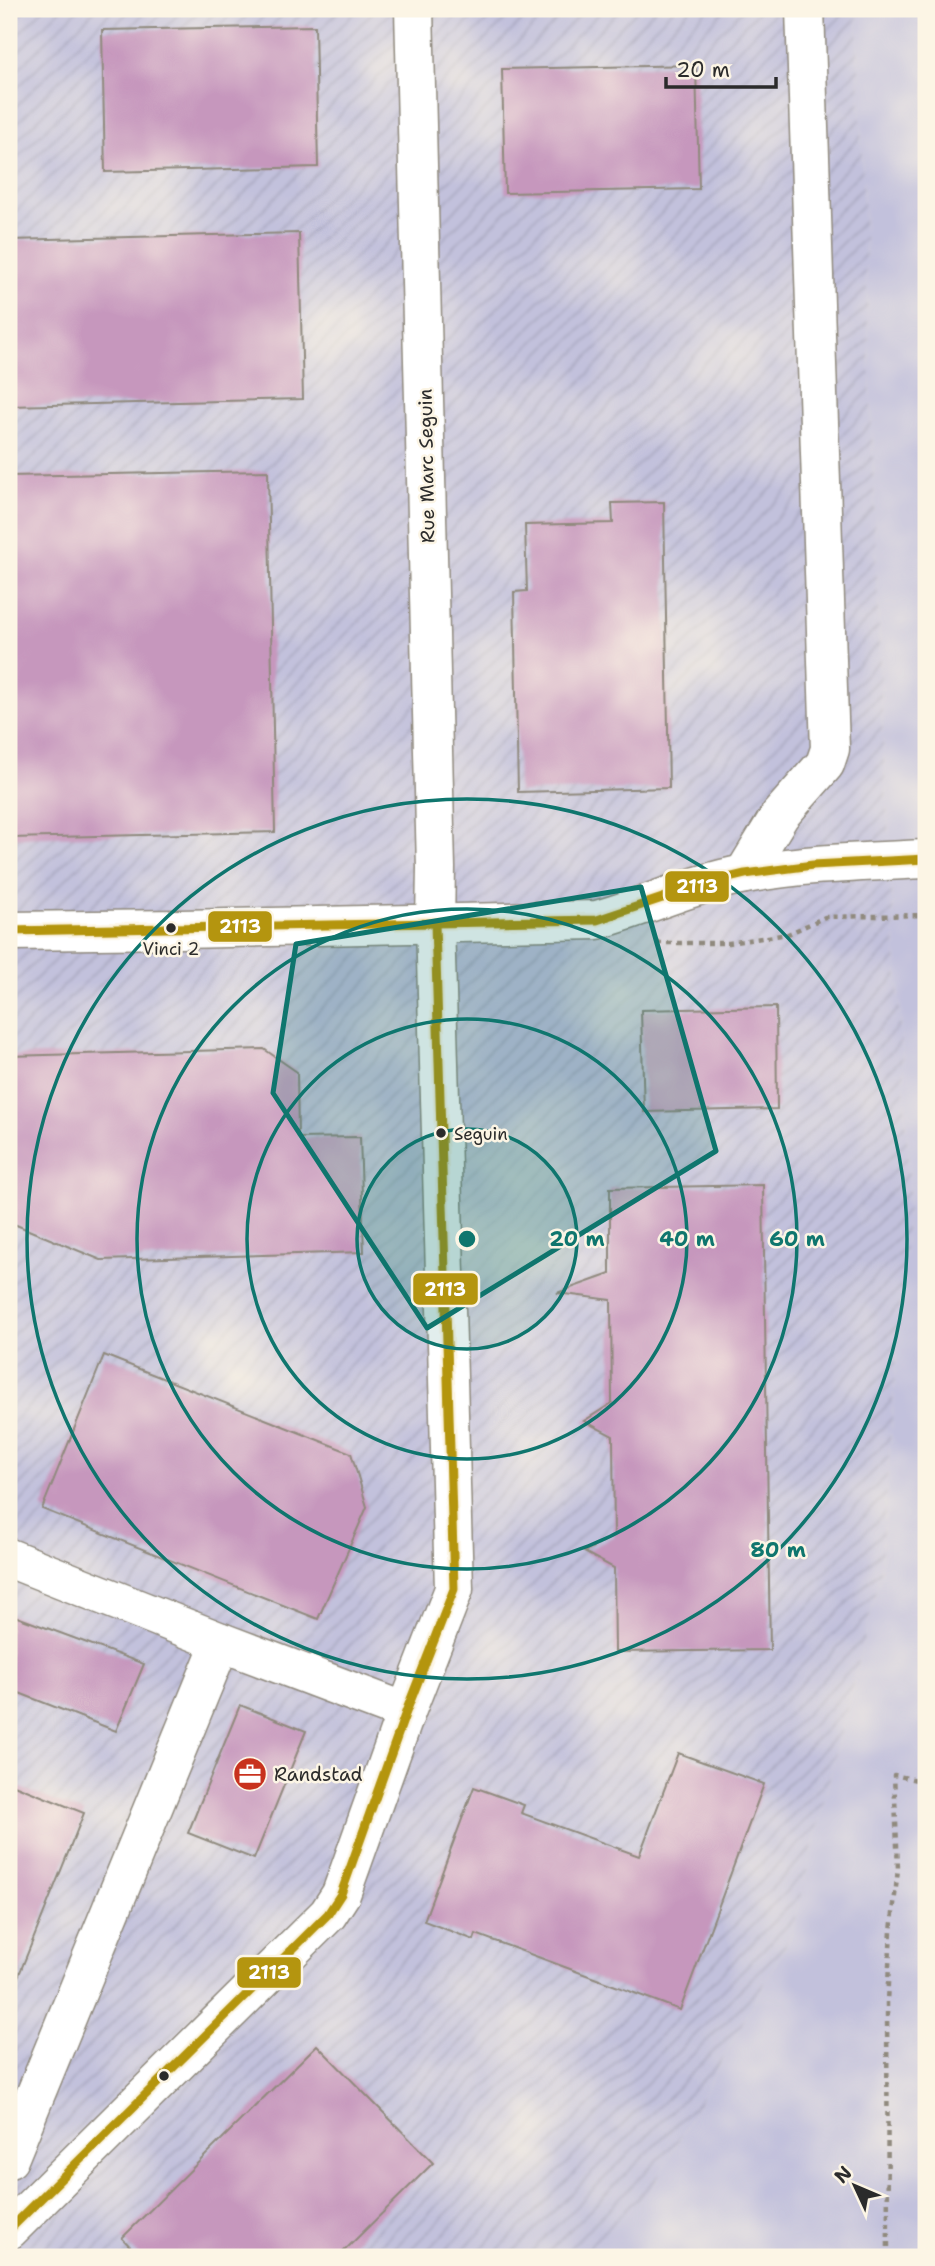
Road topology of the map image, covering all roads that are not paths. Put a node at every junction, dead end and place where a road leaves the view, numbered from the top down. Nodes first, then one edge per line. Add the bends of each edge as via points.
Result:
1 (414, 9) edge
2 (805, 9) edge
3 (926, 859) edge
4 (744, 874) junction
5 (435, 923) junction
6 (9, 931) edge
7 (9, 1558) edge
8 (221, 1642) junction
9 (406, 1713) junction
10 (9, 2159) edge
11 (9, 2230) edge

1 - 5 street, Rue Marc Seguin
2 - 4 street via 830,750 825,764 780,815
3 - 4 street
4 - 5 street via 597,920
5 - 6 street
5 - 9 street, Rue Marc Seguin via 454,1589
7 - 8 street
8 - 9 street
8 - 10 street
9 - 11 street, Rue Marc Seguin via 341,1894 328,1914

